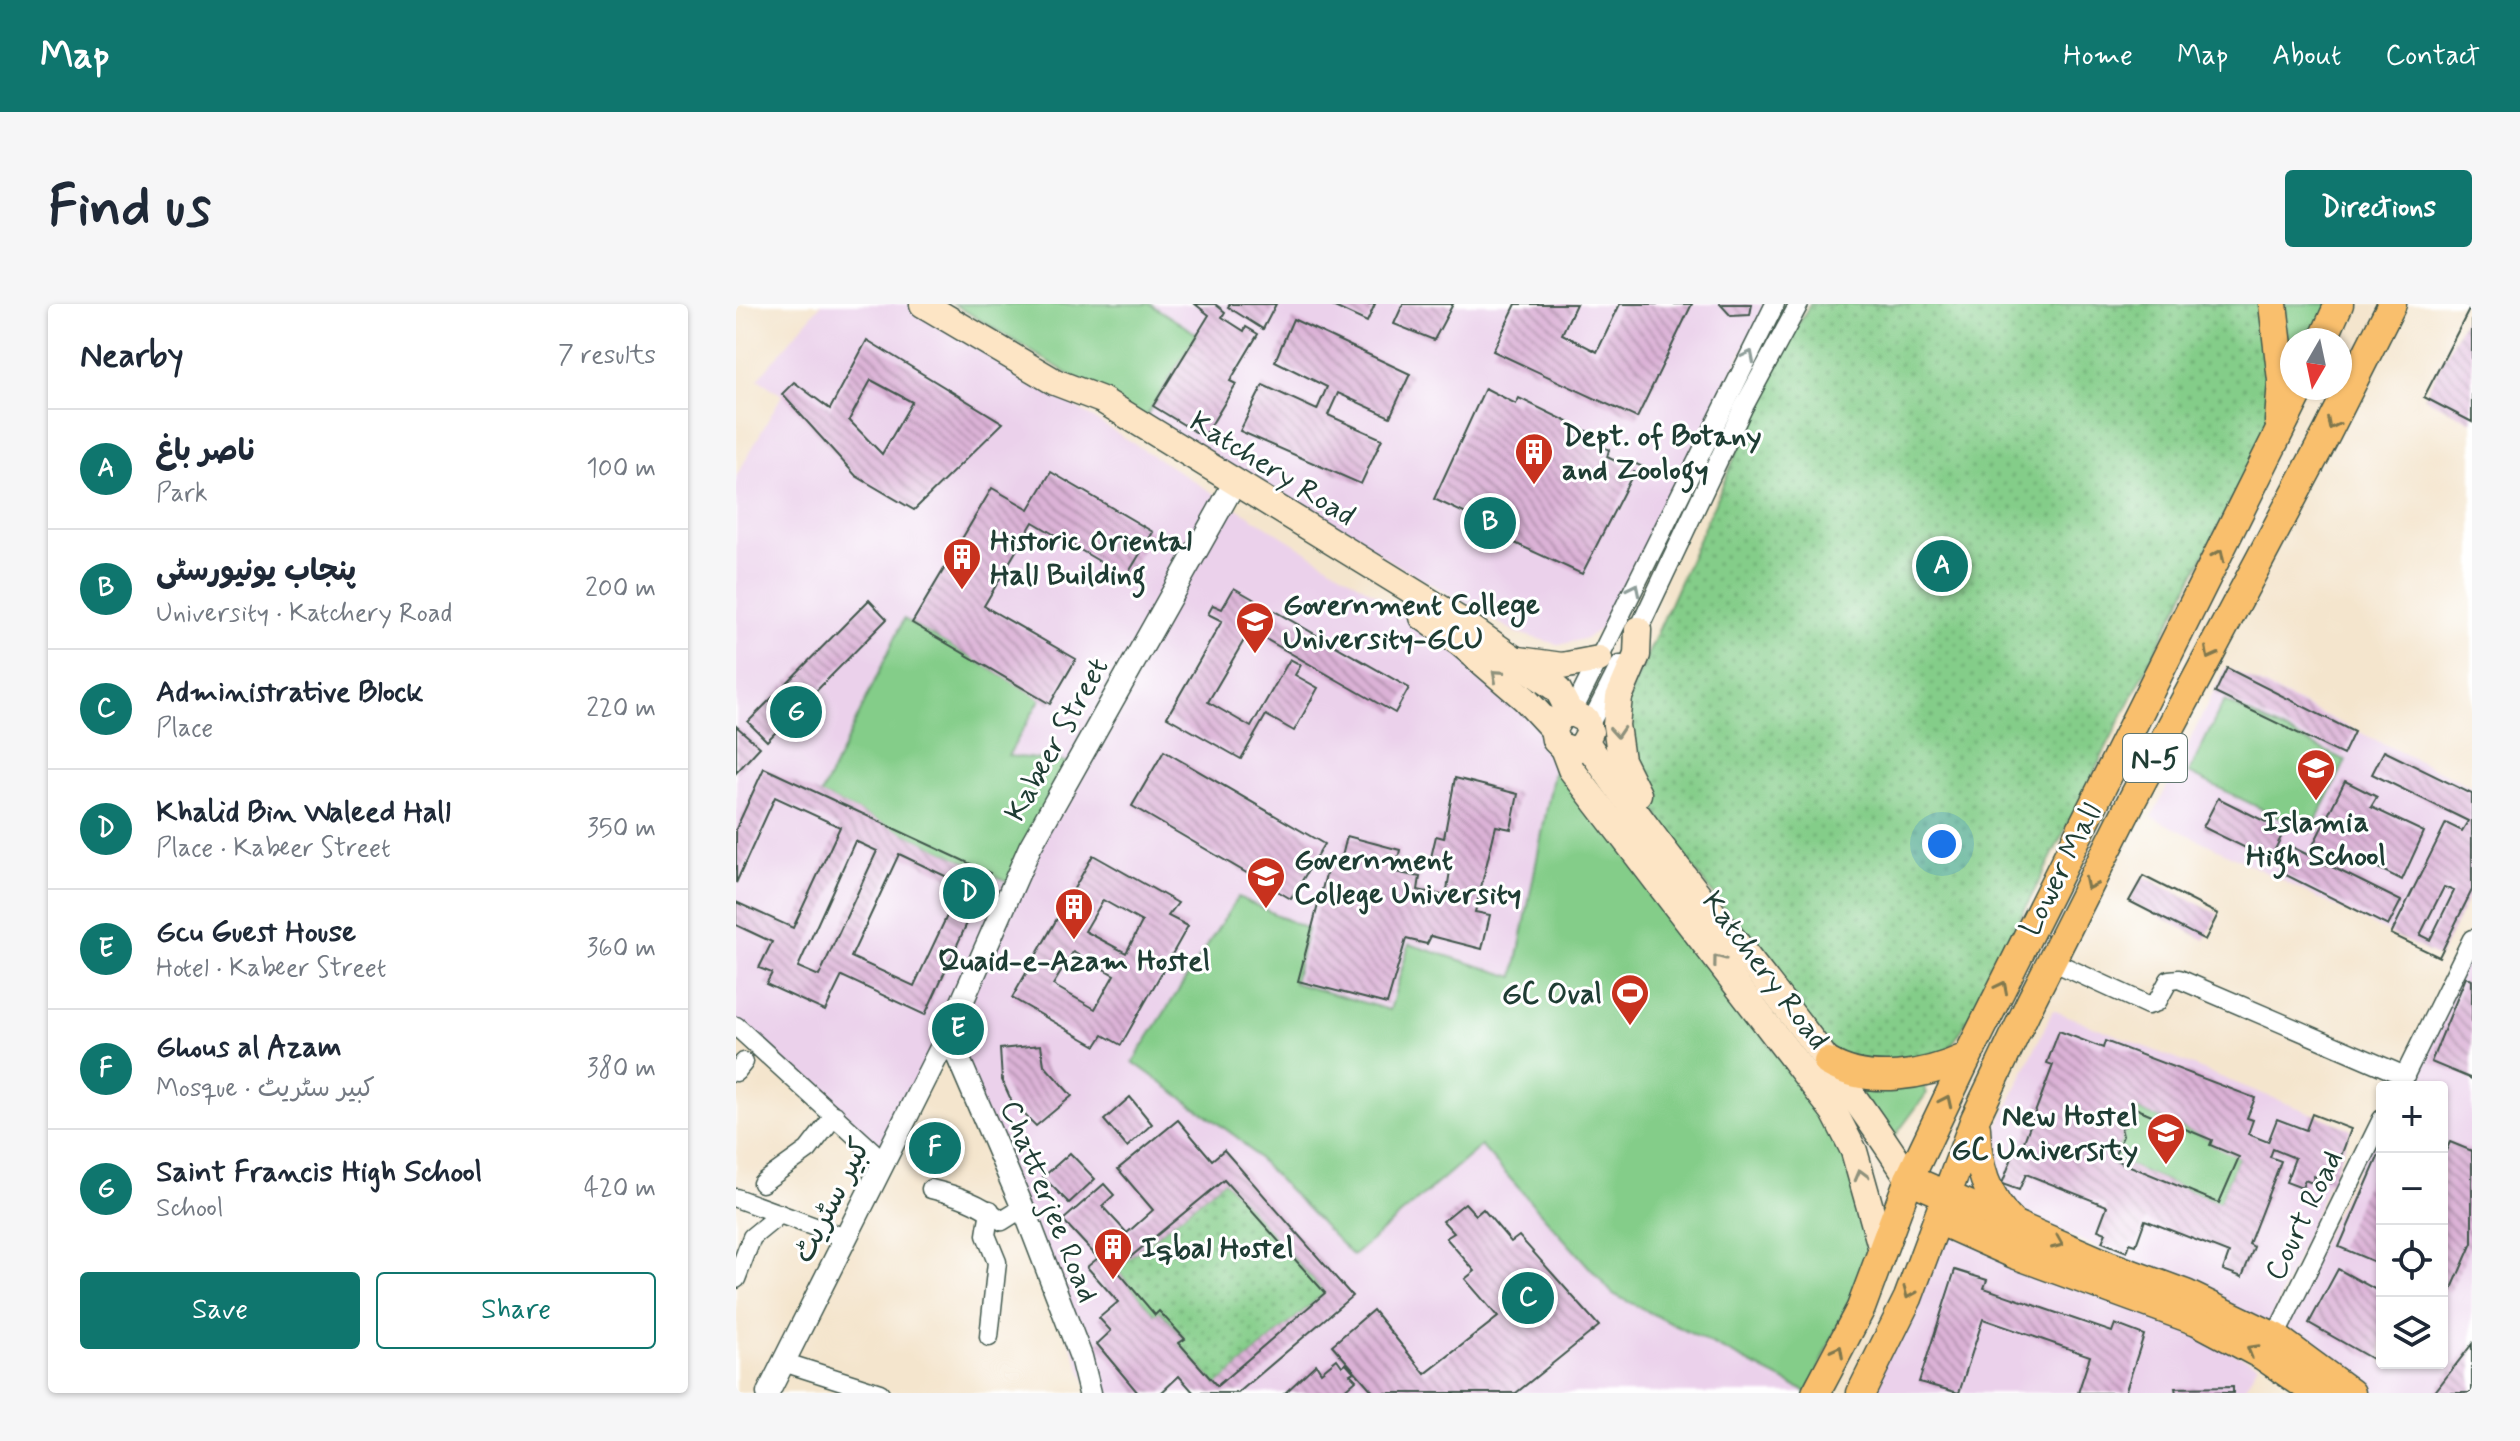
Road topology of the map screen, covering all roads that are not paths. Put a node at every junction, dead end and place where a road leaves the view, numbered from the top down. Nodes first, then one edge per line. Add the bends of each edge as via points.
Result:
1 (923, 304) edge
2 (1775, 304) edge
3 (1799, 304) edge
4 (2273, 304) edge
5 (2339, 304) edge
6 (2392, 304) edge
7 (2328, 328) edge
8 (2295, 400) edge
9 (2278, 438) junction
10 (1231, 490) junction
11 (1638, 630) junction
12 (1599, 659) junction
13 (1515, 660) junction
14 (1572, 728) junction
15 (1659, 843) junction
16 (2472, 939) edge
17 (2052, 961) junction
18 (736, 1026) edge
19 (948, 1034) junction
20 (1967, 1057) junction
21 (1828, 1062) junction
22 (2400, 1081) edge
23 (2402, 1081) edge
24 (835, 1115) junction
25 (1975, 1119) junction
26 (2376, 1131) edge
27 (883, 1161) junction
28 (1909, 1179) junction
29 (762, 1183) dead end
30 (931, 1189) dead end
31 (736, 1198) edge
32 (1942, 1207) junction
33 (1023, 1208) junction
34 (990, 1210) junction
35 (780, 1214) junction
36 (2014, 1225) junction
37 (845, 1238) junction
38 (1882, 1250) junction
39 (736, 1279) edge
40 (989, 1337) dead end
41 (2275, 1337) junction
42 (783, 1362) junction
43 (768, 1393) edge
44 (880, 1393) edge
45 (1090, 1393) edge
46 (1816, 1393) edge
47 (1861, 1393) edge
48 (2316, 1393) edge
49 (2351, 1393) edge

1 - 10 main road via 1055,382 1096,415
12 -> 2 street
3 - 11 street via 1743,408
4 - 9 main road via 2282,380
5 - 7 main road
6 -> 17 main road, Lower Mall / N-5
8 - 9 main road, Lower Mall / N-5
20 -> 9 main road, Lower Mall / N-5
10 - 13 main road, Katchery Road via 1458,619
14 -> 10 main road via 1525,699 1446,633
10 - 19 street, Kabeer Street via 1030,847
11 - 14 street
11 -> 15 main road via 1637,655 1619,697 1617,736 1625,771
12 - 13 main road via 1562,666
12 - 14 street
13 - 14 main road, Katchery Road via 1558,690
14 - 15 main road, Katchery Road
38 -> 14 main road, Katchery Road via 1854,1151 1834,1112 1571,769
15 - 21 main road, Katchery Road
16 - 23 street
17 - 22 street via 2148,1005 2157,1002 2169,980 2179,979
17 - 25 main road, Lower Mall / N-5
18 - 24 street
19 - 27 street, کبیر سٹریٹ
19 - 33 street, Chatterjee Road
20 - 21 main road via 1893,1076 1864,1075
28 -> 20 main road, Lower Mall / N-5
21 - 28 main road, Katchery Road
24 - 27 street
24 - 29 street via 808,1150
25 - 32 main road, Lower Mall / N-5
25 - 36 main road via 1979,1166 1994,1200
26 - 41 street, Court Road
27 - 37 street, کبیر سٹریٹ
28 - 32 main road
28 - 38 main road, Lower Mall / N-5
30 - 34 street
31 - 35 street
32 - 36 main road
32 -> 47 main road, Lower Mall / N-5 via 1908,1298
48 -> 32 main road via 2208,1326 2014,1254
33 - 34 street via 1002,1221
33 - 45 street, Chatterjee Road
34 - 40 street via 986,1235 997,1262
35 - 37 street
35 - 39 street via 752,1237
36 -> 41 main road via 2186,1294
37 - 42 street, کبیر سٹریٹ
46 -> 38 main road, Lower Mall / N-5 via 1861,1308
41 - 49 main road
42 - 43 street, کبیر سٹریٹ
42 - 44 street

